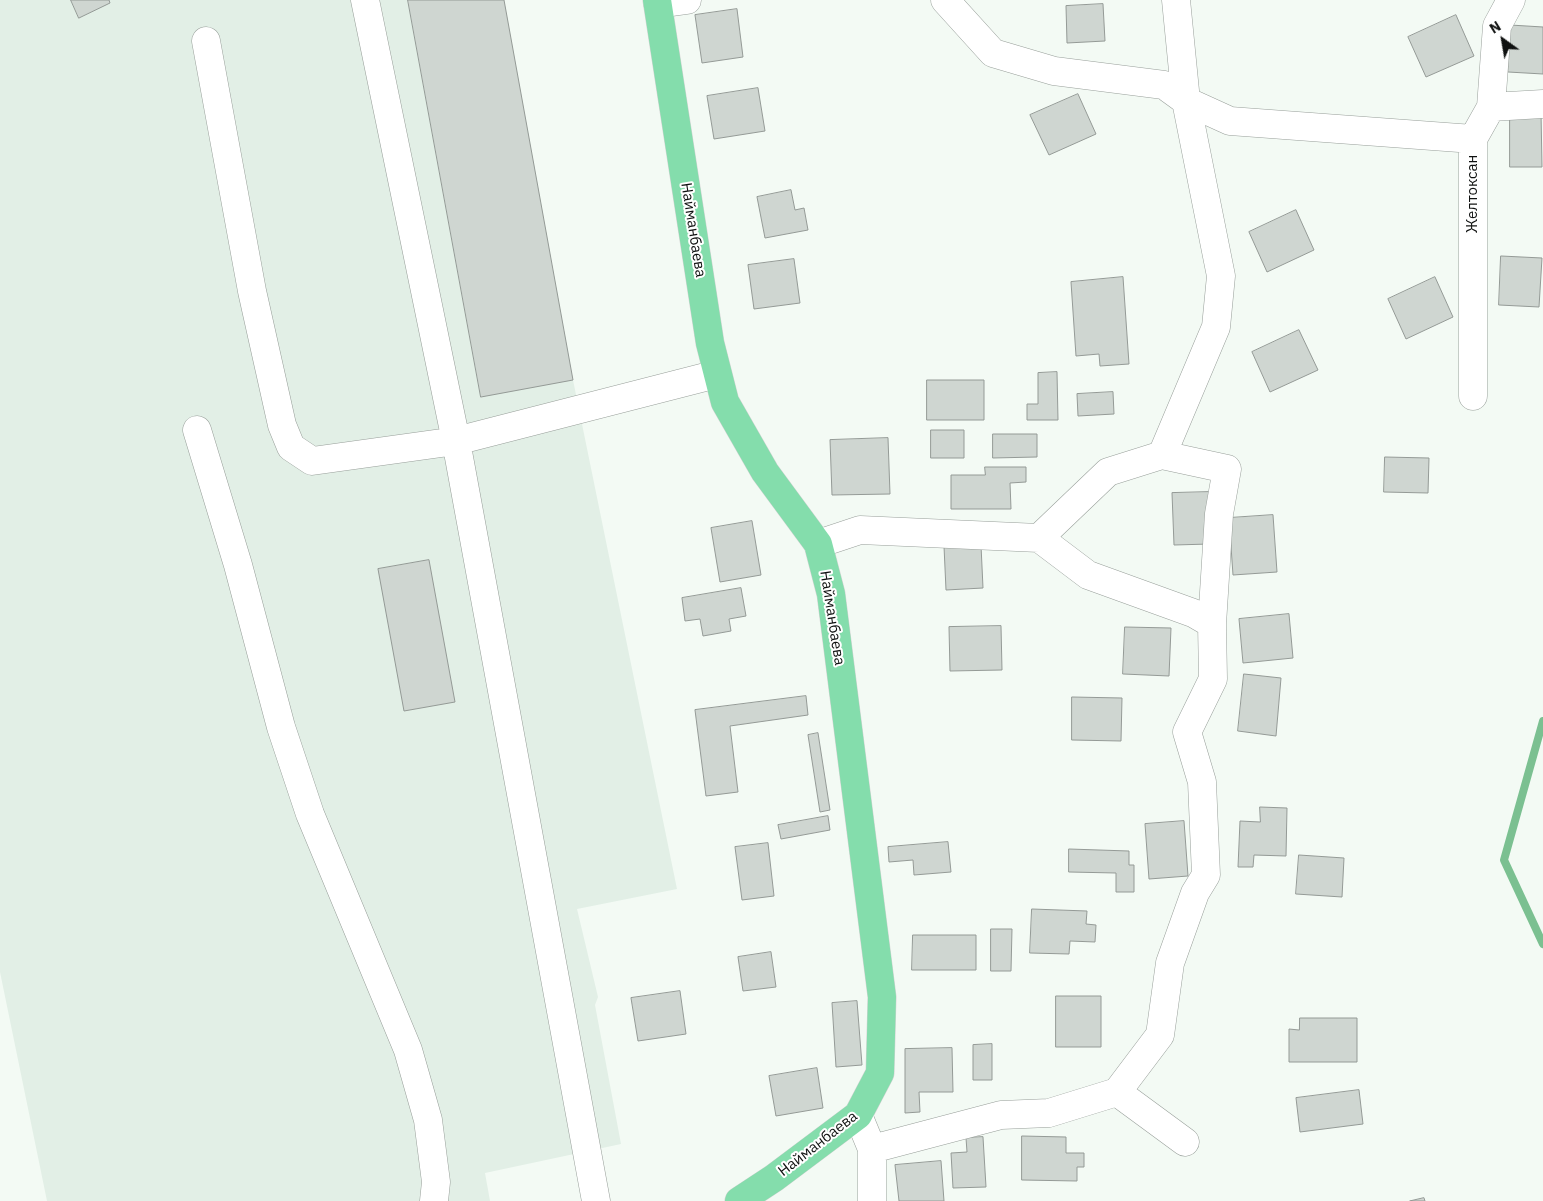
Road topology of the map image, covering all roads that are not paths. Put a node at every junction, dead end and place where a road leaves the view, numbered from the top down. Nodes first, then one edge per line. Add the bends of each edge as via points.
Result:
1 (365, 0) edge
2 (687, 0) edge
3 (945, 0) edge
4 (1176, 0) edge
5 (1511, 0) edge
6 (658, 2) edge
7 (206, 40) dead end
8 (1186, 101) junction
9 (1543, 104) edge
10 (1491, 107) junction
11 (1473, 139) junction
12 (717, 374) junction
13 (1473, 396) dead end
14 (198, 430) dead end
15 (456, 441) junction
16 (1162, 455) junction
17 (1039, 538) junction
18 (818, 544) junction
19 (1212, 624) junction
20 (1117, 1092) junction
21 (858, 1115) junction
22 (1184, 1142) dead end
23 (872, 1149) junction
24 (434, 1201) edge
25 (596, 1201) edge
26 (739, 1201) edge
27 (872, 1201) edge

1 - 15 street
2 - 6 street
3 - 8 street via 993,52 1054,71 1164,84
4 - 8 street
5 - 10 street, Желтоксан via 1496,26
6 - 12 main road, Найманбаева
7 - 15 street via 252,291 282,425 292,447 312,461
8 - 11 street via 1230,121
8 - 16 street via 1221,276 1216,327
9 - 10 street
10 - 11 street, Желтоксан
11 - 13 street, Желтоксан
12 - 15 street
12 - 18 main road, Найманбаева via 725,402 765,472
14 - 24 street via 281,727 310,814 408,1050 428,1120 436,1182
15 - 25 street
16 - 17 street via 1108,472
16 - 19 street via 1227,469 1219,514
17 - 18 street via 860,530
17 - 19 street via 1088,575 1192,613
18 - 21 main road, Найманбаева via 831,594 882,997 880,1073
19 - 20 street via 1213,678 1187,732 1202,782 1206,875 1170,963 1160,1035
20 - 22 street
20 - 23 street via 1049,1113 1001,1115
21 - 23 street
21 - 26 main road, Найманбаева
23 - 27 street

